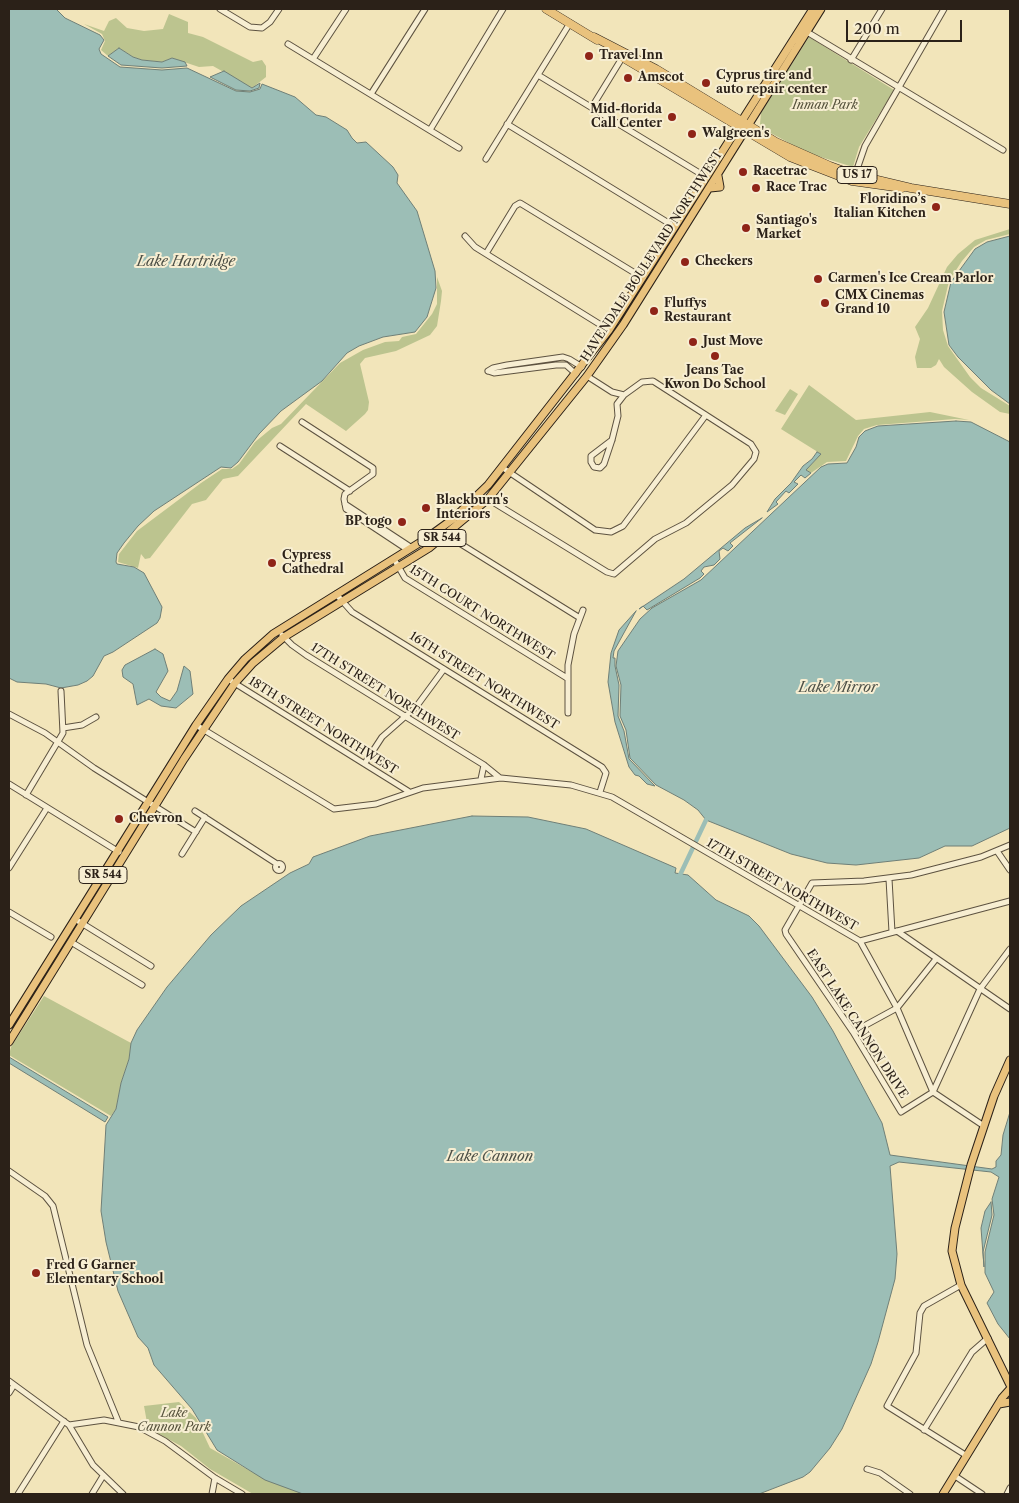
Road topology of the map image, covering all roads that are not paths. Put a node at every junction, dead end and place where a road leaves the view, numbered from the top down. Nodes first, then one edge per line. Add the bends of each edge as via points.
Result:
1 (220, 9) edge
2 (279, 9) edge
3 (346, 9) edge
4 (425, 9) edge
5 (503, 9) edge
6 (547, 9) edge
7 (813, 9) edge
8 (821, 9) edge
9 (882, 9) edge
10 (944, 9) edge
11 (570, 23) junction
12 (807, 32) junction
13 (288, 44) dead end
14 (623, 55) junction
15 (313, 59) junction
16 (851, 60) junction
17 (538, 75) junction
18 (898, 88) junction
19 (371, 94) junction
20 (592, 107) junction
21 (507, 124) junction
22 (743, 126) junction
23 (430, 130) junction
24 (459, 148) dead end
25 (1003, 150) dead end
26 (486, 159) dead end
27 (820, 170) junction
28 (854, 175) junction
29 (706, 178) junction
30 (911, 188) junction
31 (1010, 204) edge
32 (675, 226) junction
33 (683, 231) junction
34 (465, 236) dead end
35 (487, 252) junction
36 (643, 278) junction
37 (651, 282) junction
38 (609, 330) junction
39 (590, 356) junction
40 (582, 367) junction
41 (577, 374) junction
42 (588, 376) junction
43 (612, 392) junction
44 (624, 395) junction
45 (571, 397) junction
46 (618, 404) junction
47 (706, 415) junction
48 (302, 422) dead end
49 (612, 440) junction
50 (280, 446) dead end
51 (503, 468) junction
52 (511, 474) junction
53 (350, 491) junction
54 (488, 499) junction
55 (474, 500) junction
56 (449, 534) junction
57 (410, 549) junction
58 (394, 559) junction
59 (397, 567) junction
60 (336, 594) junction
61 (341, 600) junction
62 (583, 610) dead end
63 (580, 618) junction
64 (278, 631) junction
65 (284, 637) junction
66 (444, 669) junction
67 (566, 678) junction
68 (228, 679) junction
69 (235, 683) junction
70 (61, 691) dead end
71 (568, 713) dead end
72 (9, 714) edge
73 (96, 717) dead end
74 (407, 717) junction
75 (196, 725) junction
76 (63, 728) junction
77 (204, 730) junction
78 (59, 742) junction
79 (364, 763) junction
80 (484, 765) junction
81 (501, 778) junction
82 (481, 780) junction
83 (9, 784) edge
84 (408, 791) junction
85 (600, 792) junction
86 (26, 795) junction
87 (148, 802) junction
88 (156, 807) junction
89 (47, 808) junction
90 (195, 811) dead end
91 (205, 817) junction
92 (196, 832) junction
93 (1010, 845) edge
94 (997, 851) junction
95 (118, 852) junction
96 (182, 854) dead end
97 (125, 856) junction
98 (277, 864) dead end
99 (9, 868) edge
100 (1010, 870) edge
101 (889, 878) junction
102 (1010, 901) edge
103 (797, 907) junction
104 (9, 912) edge
105 (75, 919) junction
106 (82, 923) junction
107 (894, 931) junction
108 (51, 937) dead end
109 (860, 941) junction
110 (71, 942) junction
111 (1010, 949) edge
112 (936, 959) junction
113 (151, 966) dead end
114 (142, 985) dead end
115 (980, 989) junction
116 (22, 1004) junction
117 (897, 1008) junction
118 (29, 1009) junction
119 (1010, 1009) edge
120 (9, 1025) edge
121 (853, 1032) junction
122 (9, 1042) edge
123 (1010, 1060) edge
124 (933, 1092) junction
125 (984, 1126) junction
126 (9, 1171) edge
127 (961, 1284) junction
128 (988, 1338) junction
129 (1003, 1369) junction
130 (11, 1383) edge
131 (1010, 1385) edge
132 (1010, 1389) edge
133 (9, 1393) edge
134 (1000, 1401) junction
135 (1010, 1402) edge
136 (64, 1421) junction
137 (118, 1421) junction
138 (69, 1425) junction
139 (924, 1430) junction
140 (967, 1456) junction
141 (867, 1469) dead end
142 (104, 1476) junction
143 (215, 1478) junction
144 (957, 1478) junction
145 (1010, 1488) edge
146 (18, 1494) edge
147 (92, 1494) edge
148 (123, 1494) edge
149 (212, 1494) edge
150 (242, 1494) edge
151 (910, 1494) edge
152 (943, 1494) edge
153 (982, 1494) edge
154 (1007, 1494) edge

1 - 2 street via 250,28 262,28
3 - 15 street
4 - 19 street
5 - 23 street
6 - 11 highway, US 17
7 - 22 main road, SR 544
8 - 12 main road, SR 544
9 - 16 street
10 - 18 street
11 - 14 highway, US 17
11 - 17 street
12 - 16 street
12 - 22 main road, SR 544
13 - 15 street
14 - 20 street
14 - 22 highway, US 17
14 - 22 highway, US 17 via 656,70
15 - 19 street
16 - 18 street
17 - 20 street
17 - 21 street
18 - 25 street
18 - 28 street via 865,146
19 - 23 street
20 - 29 street
21 - 26 street
21 - 32 street
22 - 27 highway, US 17 via 778,151
22 - 28 highway, US 17
22 - 29 main road, HAVENDALE BOULEVARD NORTHWEST / SR 544
22 - 33 main road, HAVENDALE BOULEVARD NORTHWEST / SR 544 via 718,176
23 - 24 street
27 - 28 highway via 826,168
27 - 30 highway, US 17 via 865,184
28 - 30 highway, US 17
29 - 32 main road, HAVENDALE BOULEVARD NORTHWEST / SR 544
30 - 31 highway, US 17
32 - 33 main road
32 - 36 main road, HAVENDALE BOULEVARD NORTHWEST / SR 544
33 - 37 main road, HAVENDALE BOULEVARD NORTHWEST / SR 544
34 - 35 street via 469,243
35 - 36 street via 517,204 526,206
35 - 38 street
36 - 37 main road
36 - 38 main road, HAVENDALE BOULEVARD NORTHWEST / SR 544
37 - 42 main road, HAVENDALE BOULEVARD NORTHWEST / SR 544
38 - 39 main road, HAVENDALE BOULEVARD NORTHWEST / SR 544
39 - 40 main road, HAVENDALE BOULEVARD NORTHWEST / SR 544
39 - 42 main road
40 - 41 main road, HAVENDALE BOULEVARD NORTHWEST / SR 544
40 - 41 street via 562,357 507,364 488,371 566,365
40 - 45 main road via 581,377
41 - 51 main road, HAVENDALE BOULEVARD NORTHWEST / SR 544
42 - 43 street
42 - 45 main road, HAVENDALE BOULEVARD NORTHWEST / SR 544
43 - 44 street
43 - 46 street
44 - 46 street
44 - 47 street via 642,382 653,381
45 - 52 main road, HAVENDALE BOULEVARD NORTHWEST / SR 544
46 - 49 street
47 - 52 street via 623,526 610,532 595,530
47 - 54 street via 751,444 756,452 754,459 736,482 686,523 655,539 614,574
48 - 53 street via 374,470
49 - 49 street via 604,464 597,468 592,465 591,456
50 - 53 street
51 - 52 street
51 - 55 main road, HAVENDALE BOULEVARD NORTHWEST / SR 544
52 - 54 main road, HAVENDALE BOULEVARD NORTHWEST / SR 544
53 - 57 street, 15TH COURT NORTHWEST via 344,496 345,504
54 - 56 main road, HAVENDALE BOULEVARD NORTHWEST / SR 544
55 - 56 main road
55 - 57 main road, HAVENDALE BOULEVARD NORTHWEST / SR 544
56 - 59 main road, HAVENDALE BOULEVARD NORTHWEST / SR 544
56 - 63 street via 456,542
57 - 58 main road, HAVENDALE BOULEVARD NORTHWEST / SR 544
58 - 59 street, 15TH COURT NORTHWEST
58 - 60 main road, HAVENDALE BOULEVARD NORTHWEST / SR 544
59 - 61 main road, HAVENDALE BOULEVARD NORTHWEST / SR 544
59 - 67 street, 15TH COURT NORTHWEST via 405,578
60 - 61 street, 16TH STREET NORTHWEST
60 - 64 main road, HAVENDALE BOULEVARD NORTHWEST / SR 544
61 - 65 main road, HAVENDALE BOULEVARD NORTHWEST / SR 544
61 - 66 street, 16TH STREET NORTHWEST via 352,612
62 - 63 street
63 - 67 street
64 - 65 street, 17TH STREET NORTHWEST
64 - 68 main road, HAVENDALE BOULEVARD NORTHWEST / SR 544 via 245,659
65 - 69 main road, HAVENDALE BOULEVARD NORTHWEST / SR 544
65 - 74 street, 17TH STREET NORTHWEST via 306,655
66 - 74 street
66 - 85 street, 16TH STREET NORTHWEST via 602,767 606,773
67 - 71 street
68 - 69 street, 18TH STREET NORTHWEST
68 - 75 main road, HAVENDALE BOULEVARD NORTHWEST / SR 544
69 - 77 main road, HAVENDALE BOULEVARD NORTHWEST / SR 544
69 - 79 street, 18TH STREET NORTHWEST
70 - 76 street
72 - 78 street
73 - 76 street via 82,725
74 - 79 street via 382,737
74 - 80 street, 17TH STREET NORTHWEST
75 - 77 street, 17TH STREET NORTHWEST
75 - 87 main road, HAVENDALE BOULEVARD NORTHWEST / SR 544
76 - 78 street
77 - 84 street, 17TH STREET NORTHWEST via 328,807 341,810 357,808 380,803
77 - 88 main road, HAVENDALE BOULEVARD NORTHWEST / SR 544
78 - 86 street
78 - 87 street
79 - 84 street, 18TH STREET NORTHWEST
80 - 81 street, 17TH STREET NORTHWEST
80 - 82 street
81 - 82 street, 17TH STREET NORTHWEST
81 - 85 street, 17TH STREET NORTHWEST via 556,782
82 - 84 street, 17TH STREET NORTHWEST
83 - 86 street
85 - 103 street, 17TH STREET NORTHWEST
86 - 89 street
87 - 88 street
87 - 95 main road, HAVENDALE BOULEVARD NORTHWEST / SR 544
88 - 92 street
88 - 97 main road, HAVENDALE BOULEVARD NORTHWEST / SR 544
89 - 95 street
89 - 99 street
90 - 91 street
91 - 92 street
91 - 98 street
92 - 96 street
93 - 94 street
94 - 100 street
94 - 101 street via 961,863
95 - 97 street
95 - 105 main road, HAVENDALE BOULEVARD NORTHWEST / SR 544
97 - 106 main road, HAVENDALE BOULEVARD NORTHWEST / SR 544
101 - 103 street via 812,883
101 - 107 street
102 - 107 street
103 - 109 street, 17TH STREET NORTHWEST
103 - 121 street, EAST LAKE CANNON DRIVE via 786,934
104 - 108 street
105 - 106 street
105 - 116 main road, HAVENDALE BOULEVARD NORTHWEST / SR 544
106 - 110 main road, HAVENDALE BOULEVARD NORTHWEST / SR 544
106 - 113 street
107 - 109 street
107 - 112 street
109 - 117 street, 17TH STREET NORTHWEST
110 - 114 street
110 - 118 main road, HAVENDALE BOULEVARD NORTHWEST / SR 544
111 - 115 street
112 - 115 street
112 - 117 street
115 - 119 street
115 - 124 street
116 - 118 main road
116 - 120 main road, HAVENDALE BOULEVARD NORTHWEST / SR 544
117 - 121 street
117 - 124 street, 17TH STREET NORTHWEST
118 - 122 main road, HAVENDALE BOULEVARD NORTHWEST / SR 544
121 - 124 street, EAST LAKE CANNON DRIVE via 901,1112
123 - 125 main road
124 - 125 street
125 - 127 main road via 970,1168 953,1241 954,1263
126 - 137 street via 45,1196 53,1206 87,1345
127 - 128 main road
127 - 139 street via 924,1306 920,1313 916,1353 887,1406
128 - 129 main road
128 - 139 street via 972,1352
129 - 131 main road
129 - 134 main road via 1005,1382
130 - 133 street
130 - 136 street
132 - 134 main road
134 - 135 main road
134 - 140 main road
136 - 138 street
136 - 146 street
137 - 138 street
137 - 143 street via 155,1435
138 - 142 street
139 - 140 street
140 - 144 main road
141 - 151 street via 880,1473
142 - 147 street
142 - 148 street
143 - 149 street
143 - 150 street
144 - 152 main road
144 - 153 street
145 - 154 street

